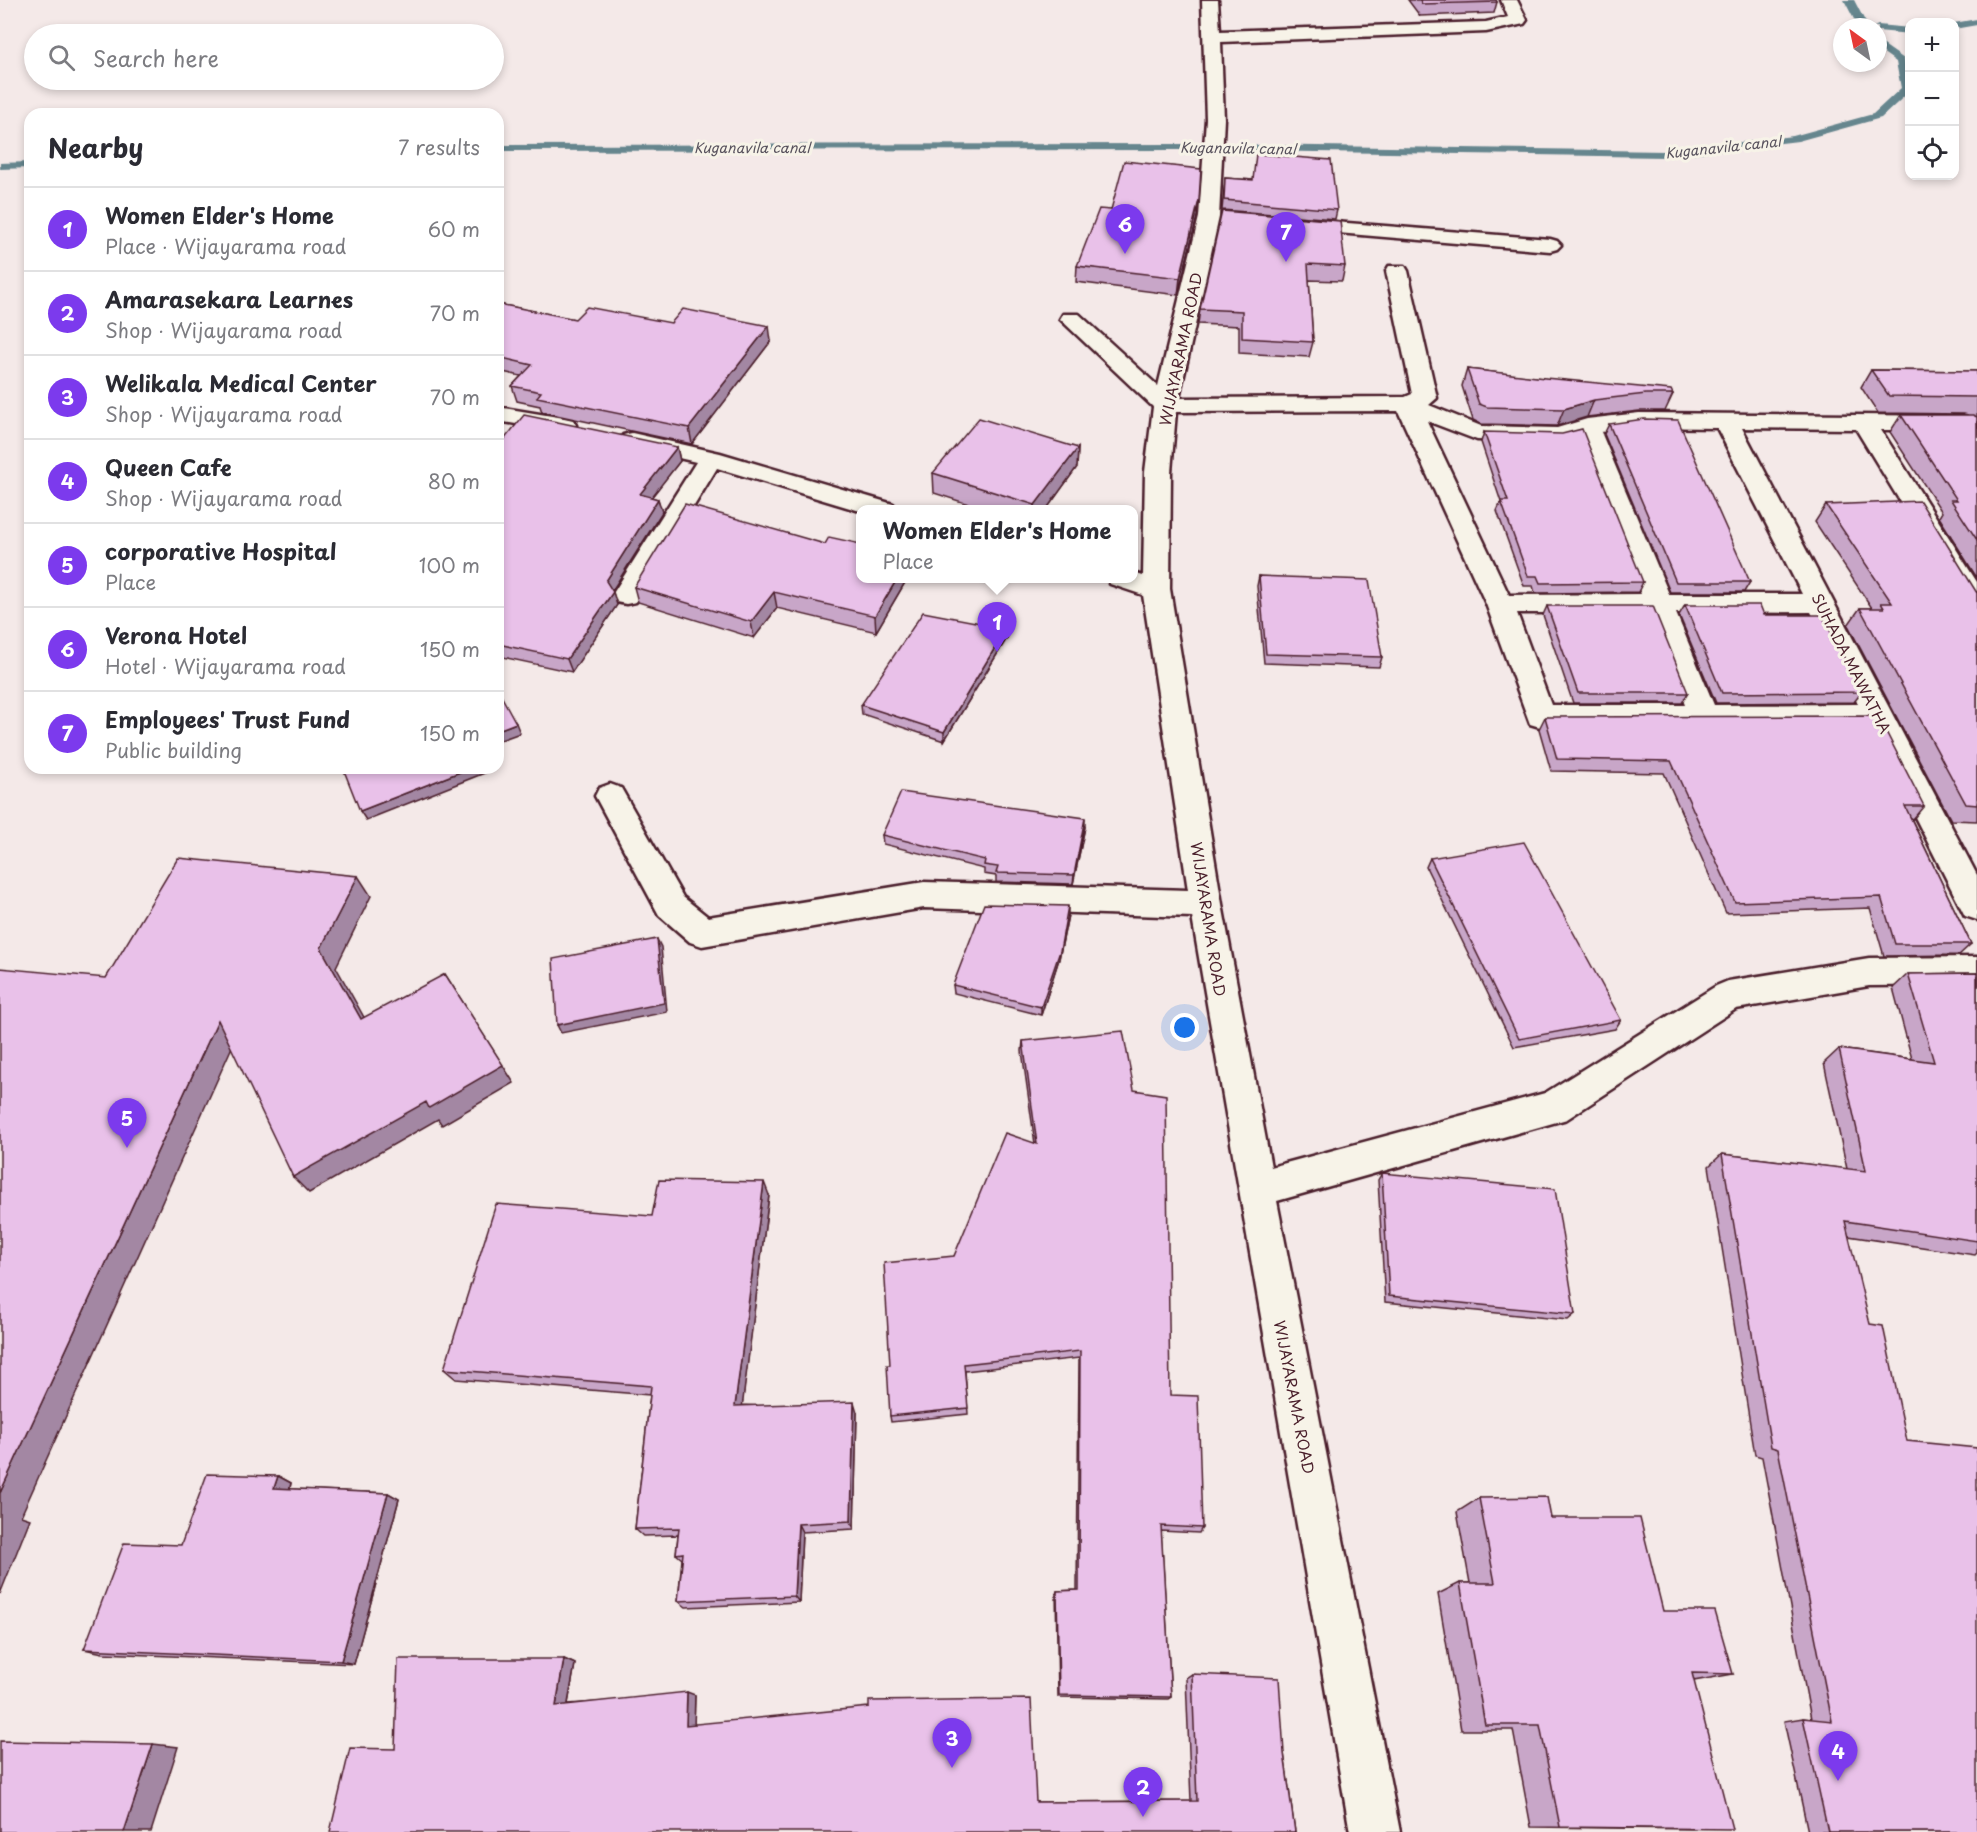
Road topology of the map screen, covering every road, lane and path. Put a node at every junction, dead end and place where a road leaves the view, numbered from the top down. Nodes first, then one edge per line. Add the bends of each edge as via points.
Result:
1 (1210, 0) edge
2 (1509, 0) edge
3 (1212, 37) junction
4 (1280, 223) edge
5 (1550, 245) dead end
6 (1397, 271) dead end
7 (1071, 319) dead end
8 (1407, 404) junction
9 (1165, 405) junction
10 (504, 418) edge
11 (1726, 421) junction
12 (1864, 422) junction
13 (1587, 426) junction
14 (1977, 428) edge
15 (711, 458) junction
16 (867, 505) edge
17 (1134, 583) edge
18 (1156, 589) junction
19 (626, 595) dead end
20 (1659, 603) junction
21 (1821, 603) junction
22 (1977, 603) edge
23 (1500, 604) junction
24 (1704, 715) junction
25 (1878, 715) junction
26 (610, 796) dead end
27 (1206, 904) junction
28 (1977, 907) edge
29 (1977, 971) edge
30 (1256, 1189) junction
31 (1375, 1832) edge

1 - 3 street, WIJAYARAMA ROAD
2 - 3 street via 1518,20 1486,27
3 - 9 street, WIJAYARAMA ROAD via 1221,218
4 - 5 street
6 - 8 street via 1425,398
7 - 9 street
8 - 9 street
8 - 13 street via 1477,433 1558,435
8 - 23 street
9 - 18 street, WIJAYARAMA ROAD via 1158,472
10 - 15 street via 599,433
11 - 12 street
11 - 13 street via 1639,420
11 - 21 street, SUHADA MAWATHA
12 - 14 street via 1964,423
12 - 22 street
13 - 20 street
15 - 16 street
15 - 19 street
17 - 18 street
18 - 27 street, WIJAYARAMA ROAD
20 - 21 street
20 - 23 street
20 - 24 street
21 - 25 street, SUHADA MAWATHA
23 - 24 street via 1540,716
24 - 25 street
25 - 28 street, SUHADA MAWATHA
26 - 27 street via 671,906 702,932 924,895
27 - 30 street, WIJAYARAMA ROAD
29 - 30 street via 1869,972 1728,996 1554,1107
30 - 31 street, WIJAYARAMA ROAD

